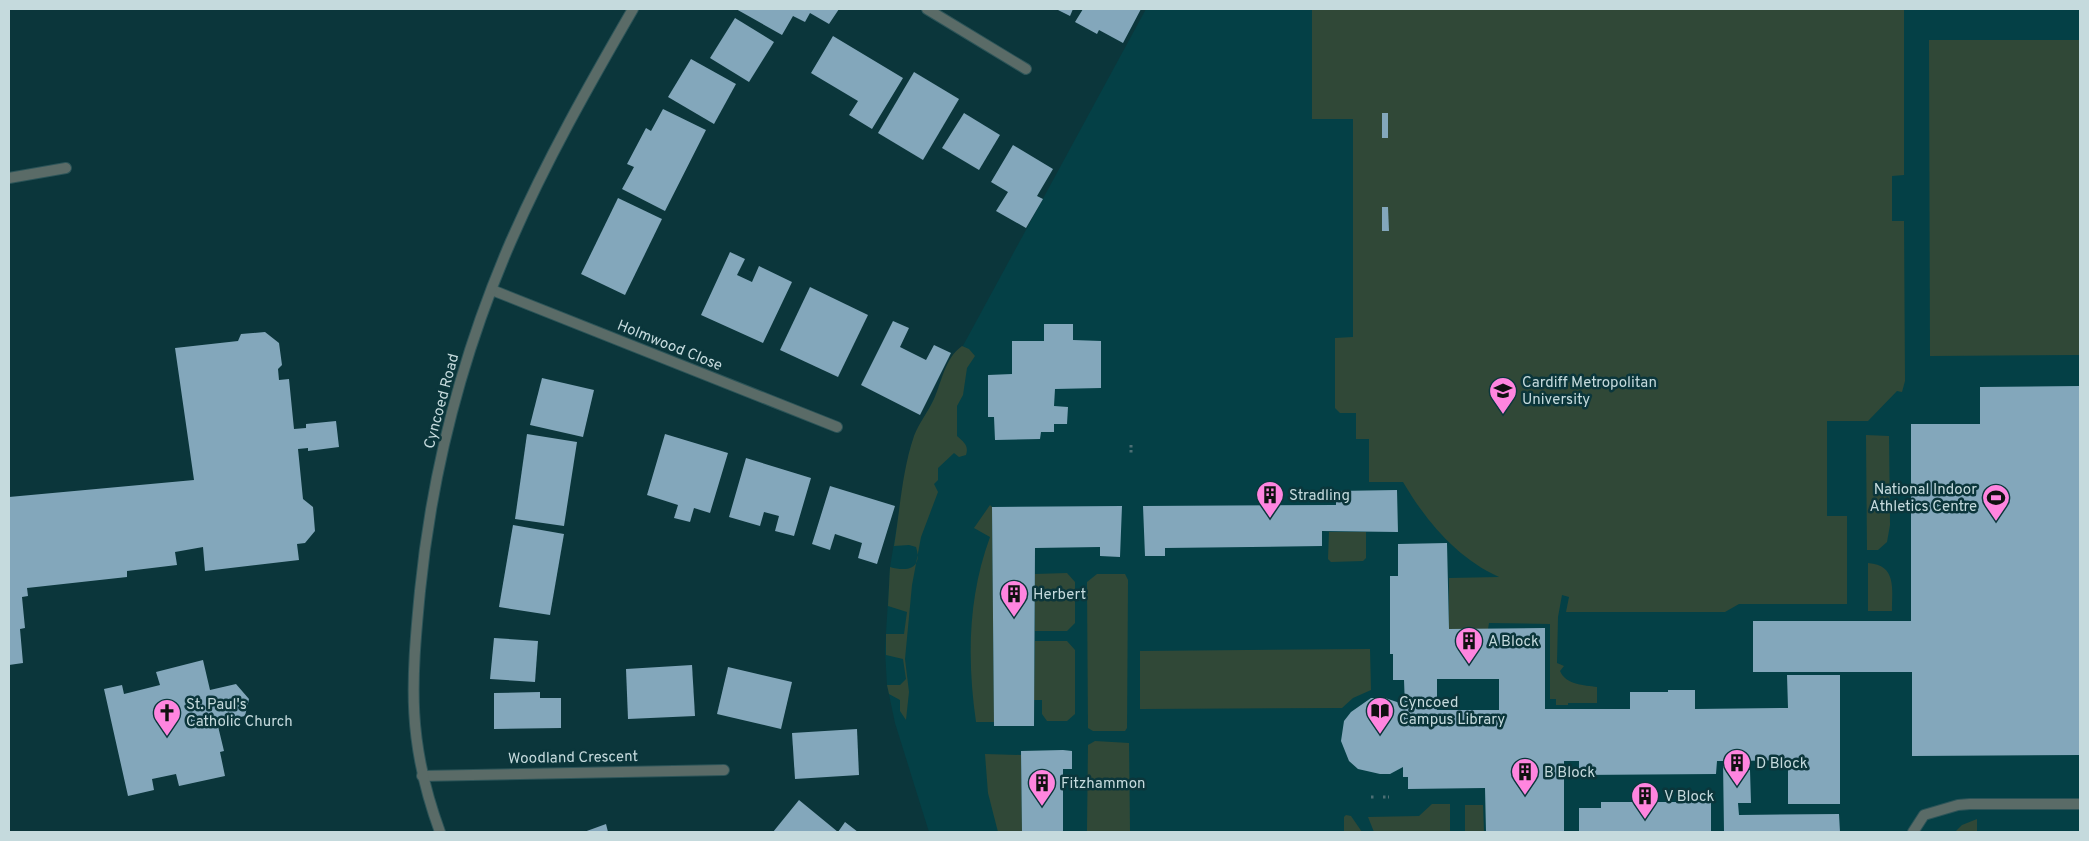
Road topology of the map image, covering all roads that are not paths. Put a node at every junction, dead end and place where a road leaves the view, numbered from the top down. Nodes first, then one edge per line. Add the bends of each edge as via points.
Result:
1 (633, 9) edge
2 (928, 9) edge
3 (1026, 69) dead end
4 (66, 168) dead end
5 (9, 178) edge
6 (492, 290) junction
7 (837, 427) dead end
8 (724, 770) dead end
9 (422, 776) junction
10 (2080, 804) edge
11 (440, 832) edge
12 (1913, 832) edge

1 - 6 street, Cyncoed Road via 549,161
2 - 3 street
4 - 5 street
6 - 7 street, Holmwood Close
6 - 9 street, Cyncoed Road via 457,392 426,543 412,676 415,740
8 - 9 street, Woodland Crescent
9 - 11 street, Cyncoed Road
10 - 12 street via 1958,805 1924,815

